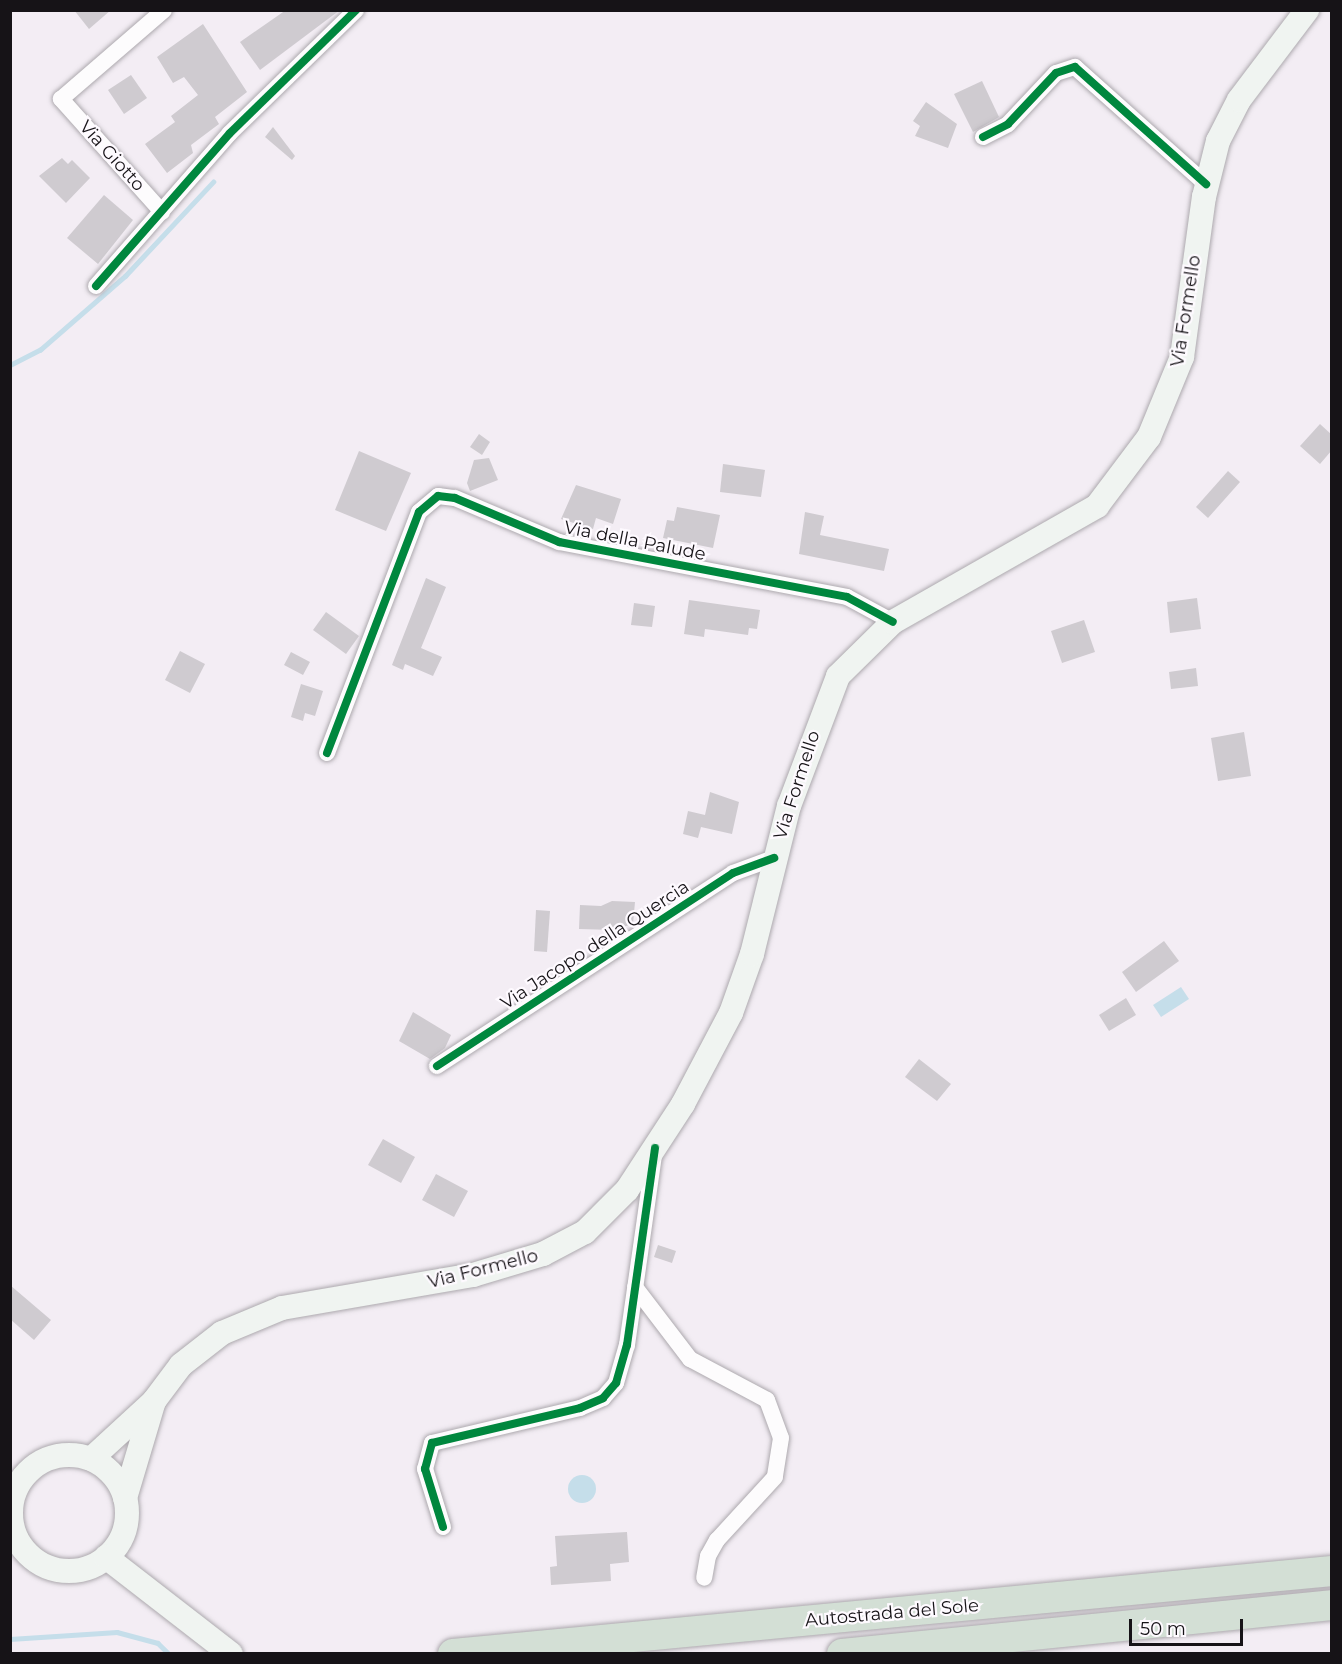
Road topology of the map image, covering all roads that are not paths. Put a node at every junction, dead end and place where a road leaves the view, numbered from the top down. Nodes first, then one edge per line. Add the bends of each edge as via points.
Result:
1 (356, 10) edge
2 (1307, 10) edge
3 (154, 14) edge
4 (983, 137) dead end
5 (1206, 184) junction
6 (162, 212) junction
7 (96, 286) dead end
8 (893, 622) junction
9 (327, 753) dead end
10 (774, 858) junction
11 (437, 1066) dead end
12 (655, 1149) junction
13 (635, 1287) junction
14 (154, 1401) junction
15 (91, 1459) junction
16 (15, 1478) edge
17 (125, 1498) junction
18 (443, 1527) dead end
19 (106, 1557) junction
20 (1332, 1571) edge
21 (704, 1578) dead end
22 (1332, 1605) edge
23 (231, 1653) edge
24 (453, 1653) edge
25 (842, 1653) edge

1 - 6 street via 230,133
2 - 5 main road, Via Formello via 1234,108 1218,141
3 - 6 street, Via Giotto via 61,99
4 - 5 street via 1008,124 1056,73 1075,67
5 - 8 main road, Via Formello via 1179,367 1158,421 1124,475 1092,510
6 - 7 street
8 - 9 street, Via della Palude via 847,597 559,542 455,498 438,496 419,512
8 - 10 main road, Via Formello via 852,658 828,695
10 - 11 street, Via Jacopo della Quercia via 733,873
10 - 12 main road, Via Formello via 752,954 731,1013
12 - 13 street
12 - 14 main road, Via Formello via 605,1215 564,1245 483,1272 292,1305 252,1317 195,1352
13 - 18 street via 622,1367 603,1398 580,1408 432,1443 425,1469
13 - 21 street via 690,1359 767,1400 782,1438 775,1476 717,1540 708,1556
14 - 15 main road, Via Formello
14 - 17 main road
15 - 16 main road via 51,1457
15 - 17 main road via 112,1475
16 - 19 main road via 11,1517 15,1534 31,1556 55,1569 73,1571
17 - 19 main road via 122,1536
19 - 23 main road
20 - 24 highway, Autostrada del Sole
22 - 25 highway, Autostrada del Sole

